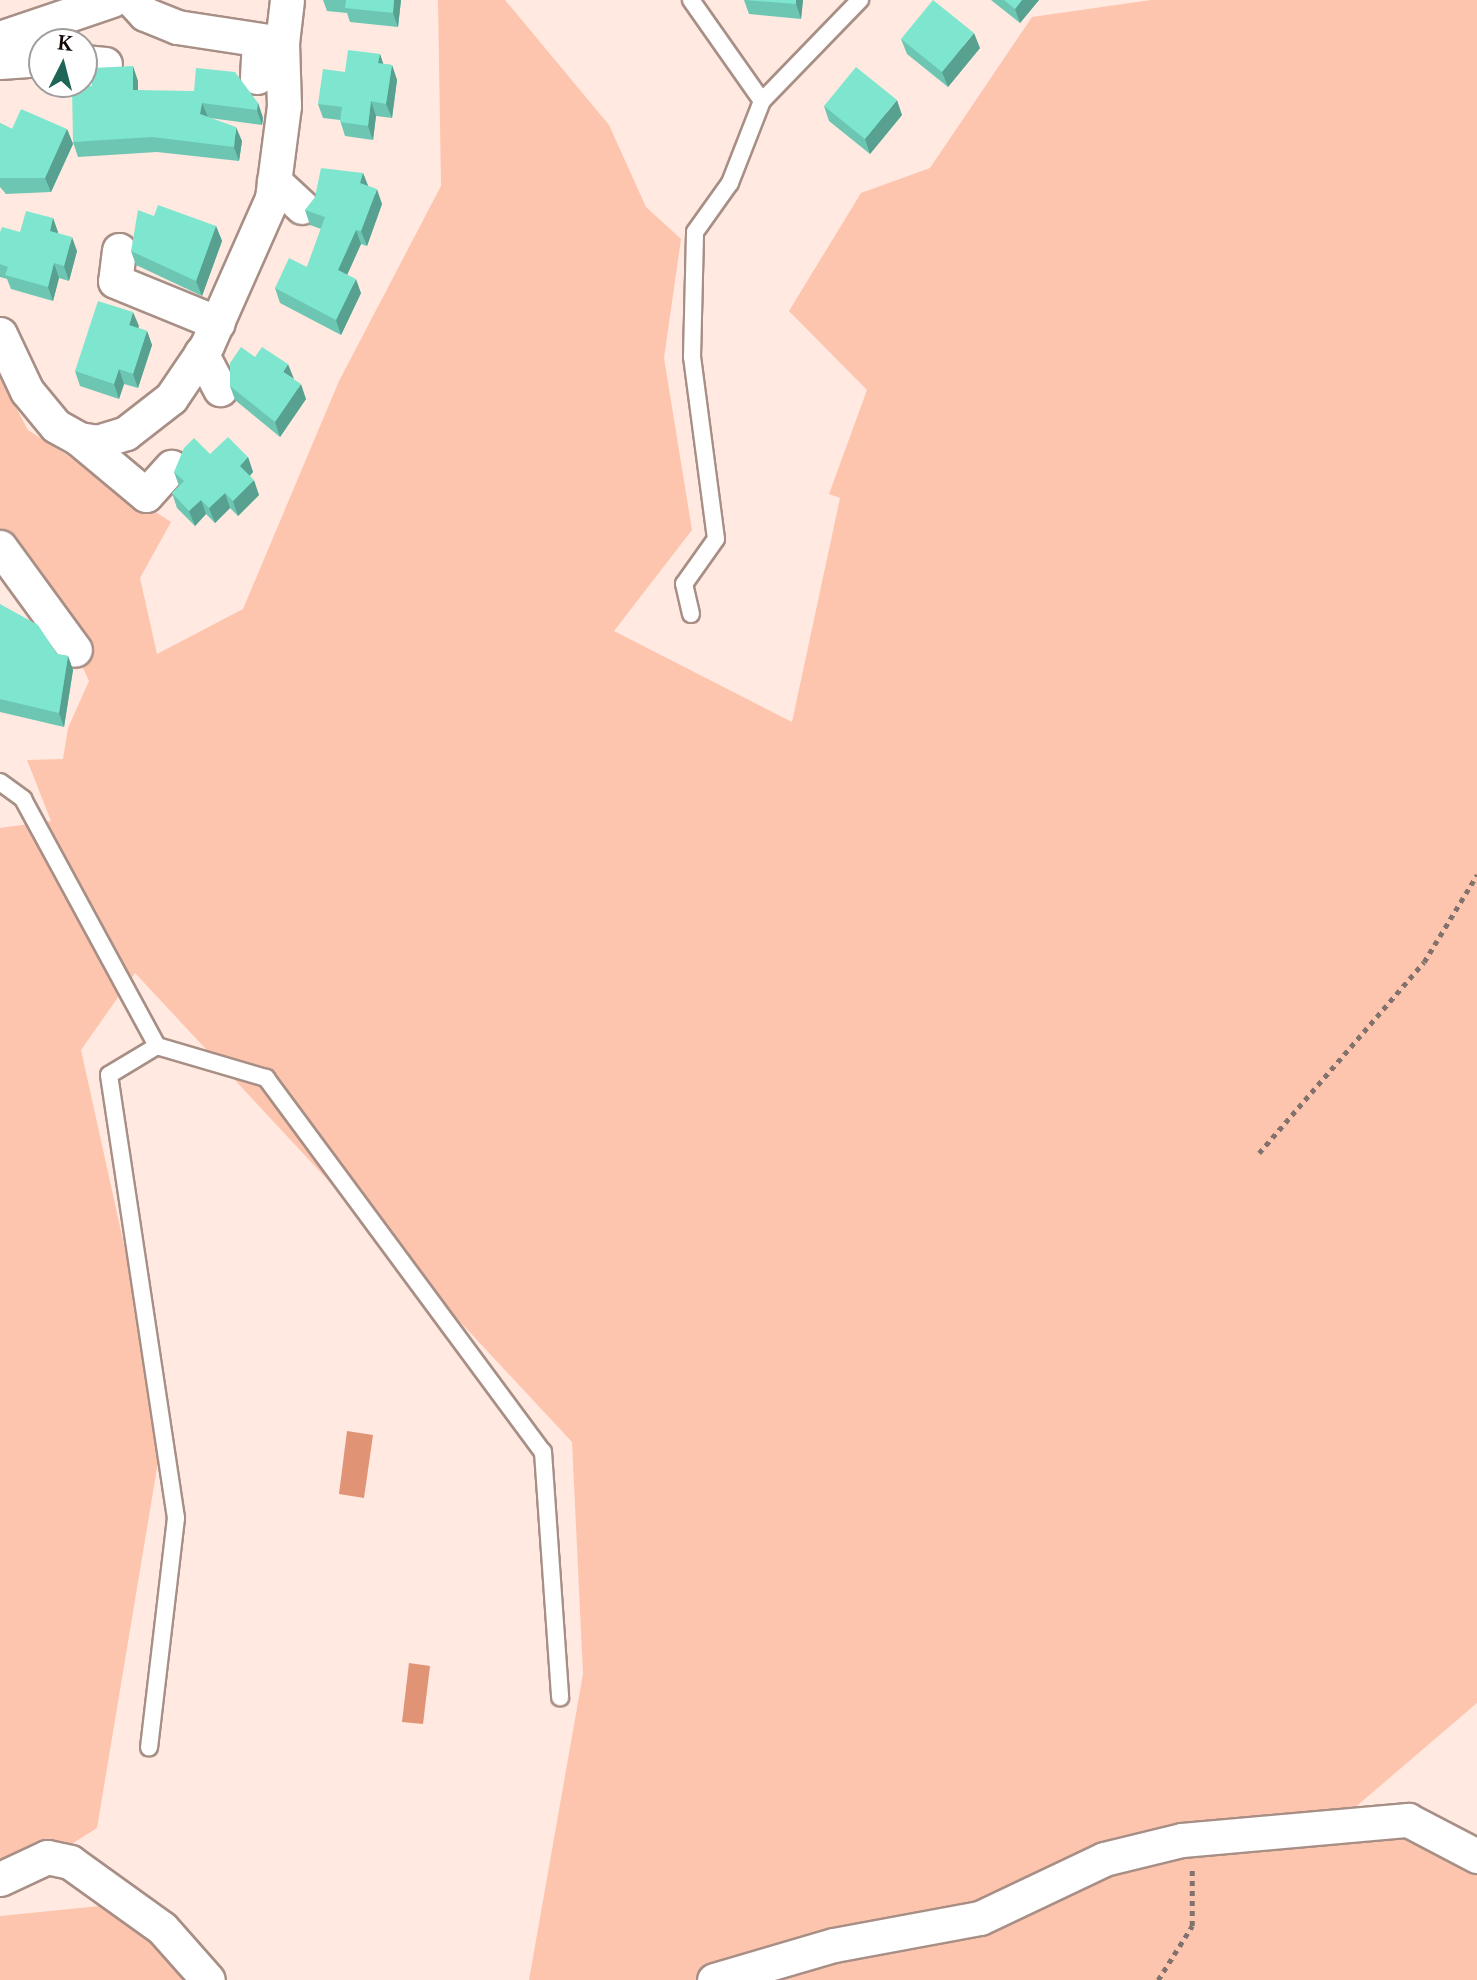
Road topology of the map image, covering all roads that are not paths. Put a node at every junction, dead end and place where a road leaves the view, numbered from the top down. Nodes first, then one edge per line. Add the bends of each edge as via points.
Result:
1 (112, 0) edge
2 (132, 0) edge
3 (287, 0) edge
4 (691, 0) edge
5 (856, 1) edge
6 (0, 38) edge
7 (270, 41) junction
8 (28, 60) edge
9 (0, 62) edge
10 (257, 77) dead end
11 (762, 101) junction
12 (274, 181) junction
13 (302, 207) dead end
14 (119, 250) dead end
15 (218, 323) junction
16 (12, 338) edge
17 (201, 353) junction
18 (220, 388) dead end
19 (79, 439) junction
20 (171, 467) dead end
21 (0, 547) edge
22 (691, 614) dead end
23 (75, 650) dead end
24 (0, 782) edge
25 (157, 1046) junction
26 (560, 1697) dead end
27 (149, 1747) dead end
28 (1477, 1856) edge
29 (0, 1879) edge
30 (208, 1980) edge
31 (714, 1980) edge

1 - 6 street
2 - 7 street via 145,14 177,27
3 - 7 street
4 - 11 lane
5 - 11 lane
7 - 10 street
7 - 12 street via 297,105
8 - 9 street
11 - 22 lane via 730,183 695,232 692,357 716,539 684,584
12 - 13 street
12 - 15 street via 258,274
14 - 15 street via 115,281
15 - 17 street
16 - 19 street via 27,391 56,426
17 - 18 street
17 - 19 street via 171,398 126,433 97,442
19 - 20 street via 146,495
21 - 23 street
24 - 25 lane via 23,799
25 - 26 lane via 266,1078 543,1452
25 - 27 lane via 110,1075 176,1518
28 - 31 street via 1408,1820 1182,1840 1104,1859 980,1918 834,1945
29 - 30 street via 47,1857 70,1863 162,1928

